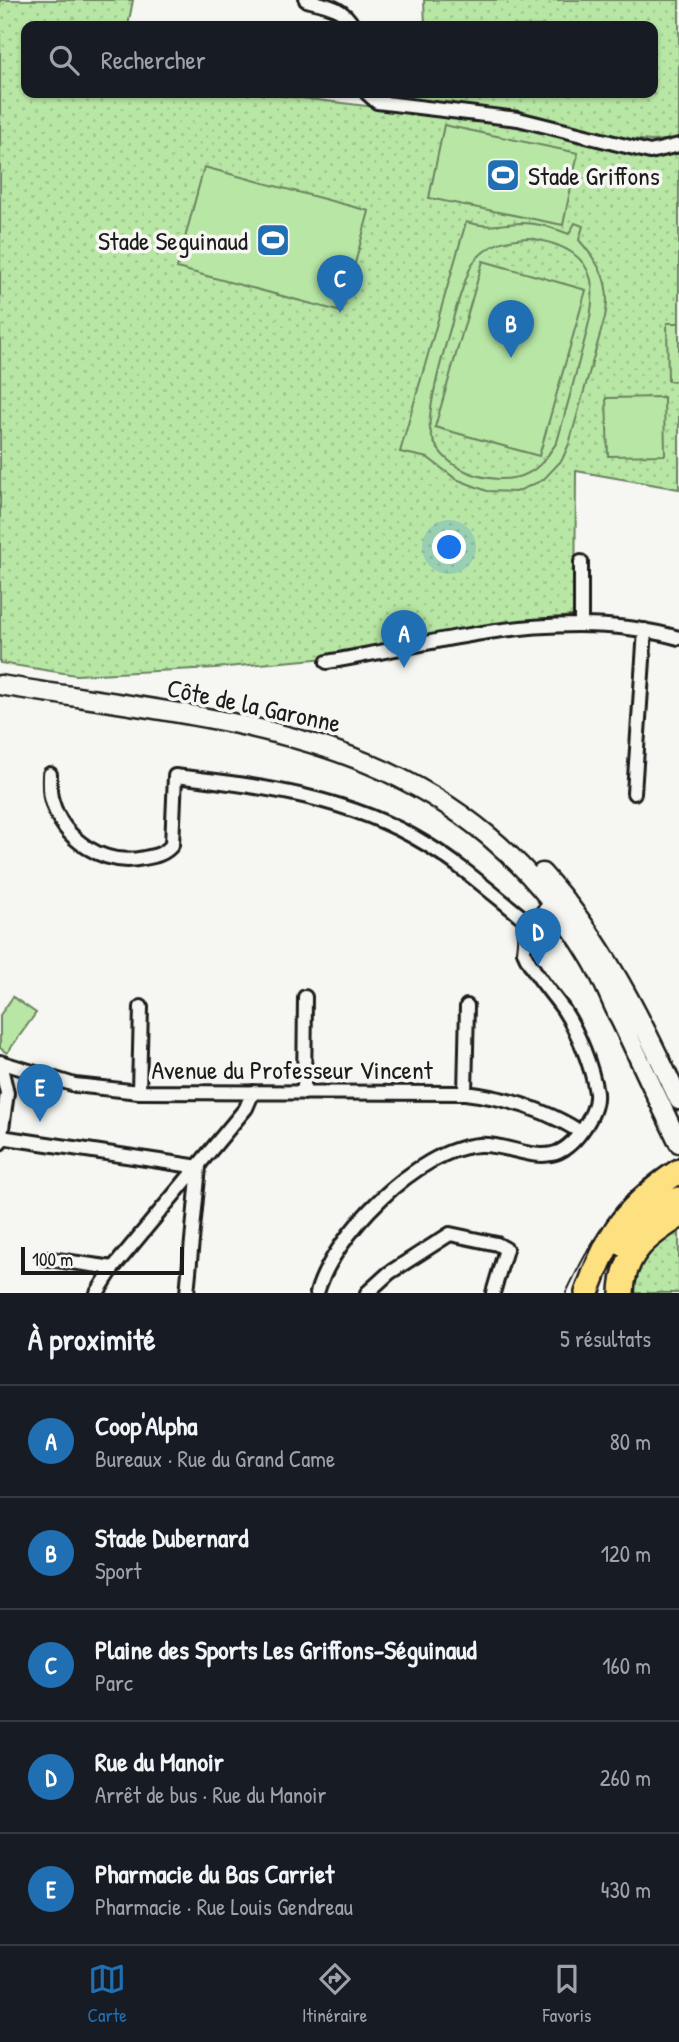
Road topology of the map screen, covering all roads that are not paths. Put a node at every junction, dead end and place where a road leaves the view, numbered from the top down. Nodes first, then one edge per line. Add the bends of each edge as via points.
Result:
1 (306, 0) edge
2 (351, 21) edge
3 (373, 98) edge
4 (679, 145) edge
5 (581, 562) dead end
6 (581, 624) junction
7 (645, 630) junction
8 (679, 638) edge
9 (327, 662) dead end
10 (0, 674) edge
11 (0, 685) edge
12 (50, 774) dead end
13 (634, 793) dead end
14 (553, 903) junction
15 (569, 914) junction
16 (536, 922) junction
17 (305, 997) dead end
18 (467, 1006) dead end
19 (141, 1007) dead end
20 (0, 1063) edge
21 (139, 1092) junction
22 (253, 1092) junction
23 (304, 1093) junction
24 (465, 1093) junction
25 (679, 1100) edge
26 (579, 1131) junction
27 (1, 1140) edge
28 (679, 1143) edge
29 (199, 1167) junction
30 (677, 1193) edge
31 (43, 1258) dead end
32 (113, 1268) junction
33 (97, 1293) edge
34 (187, 1293) edge
35 (317, 1293) edge
36 (367, 1293) edge
37 (493, 1293) edge
38 (587, 1293) edge
39 (597, 1293) edge
40 (622, 1293) edge

1 - 2 street via 333,7
3 - 4 street via 518,119 643,151
5 - 6 street
6 - 7 street
6 - 9 street via 493,632
7 - 8 street
7 - 13 street
10 - 15 main road, Côte de la Garonne via 264,718 359,746 447,792 488,822 523,853
11 - 14 main road, Côte de la Garonne via 262,728 356,756 400,776 482,831
12 - 16 street via 52,801 68,831 80,844 108,858 139,859 168,851 173,845 175,776 206,780 356,810 427,844
14 - 15 main road, Côte de la Garonne
14 - 16 street
15 - 16 street
15 - 25 main road, Côte de la Garonne via 603,951
15 - 28 main road, Côte de la Garonne
16 - 26 street via 524,940 524,952 564,1012 596,1093 593,1112
17 - 23 street
18 - 24 street
19 - 21 street
20 - 21 street, Avenue du Professeur Vincent via 75,1085
20 - 27 street via 7,1093
21 - 22 street, Avenue du Professeur Vincent
22 - 23 street, Avenue du Professeur Vincent
22 - 29 street via 246,1108
23 - 24 street, Avenue du Professeur Vincent
24 - 26 street, Avenue du Professeur Vincent via 502,1097
26 - 35 street via 560,1152 551,1155 478,1145 427,1164 351,1230 330,1260
27 - 29 street
29 - 32 street
29 - 34 street
30 - 38 highway via 636,1204 602,1250
30 - 39 highway via 625,1237
30 - 40 highway via 637,1247 622,1276
31 - 32 street
32 - 33 street
36 - 37 street via 389,1273 450,1234 461,1234 506,1250

